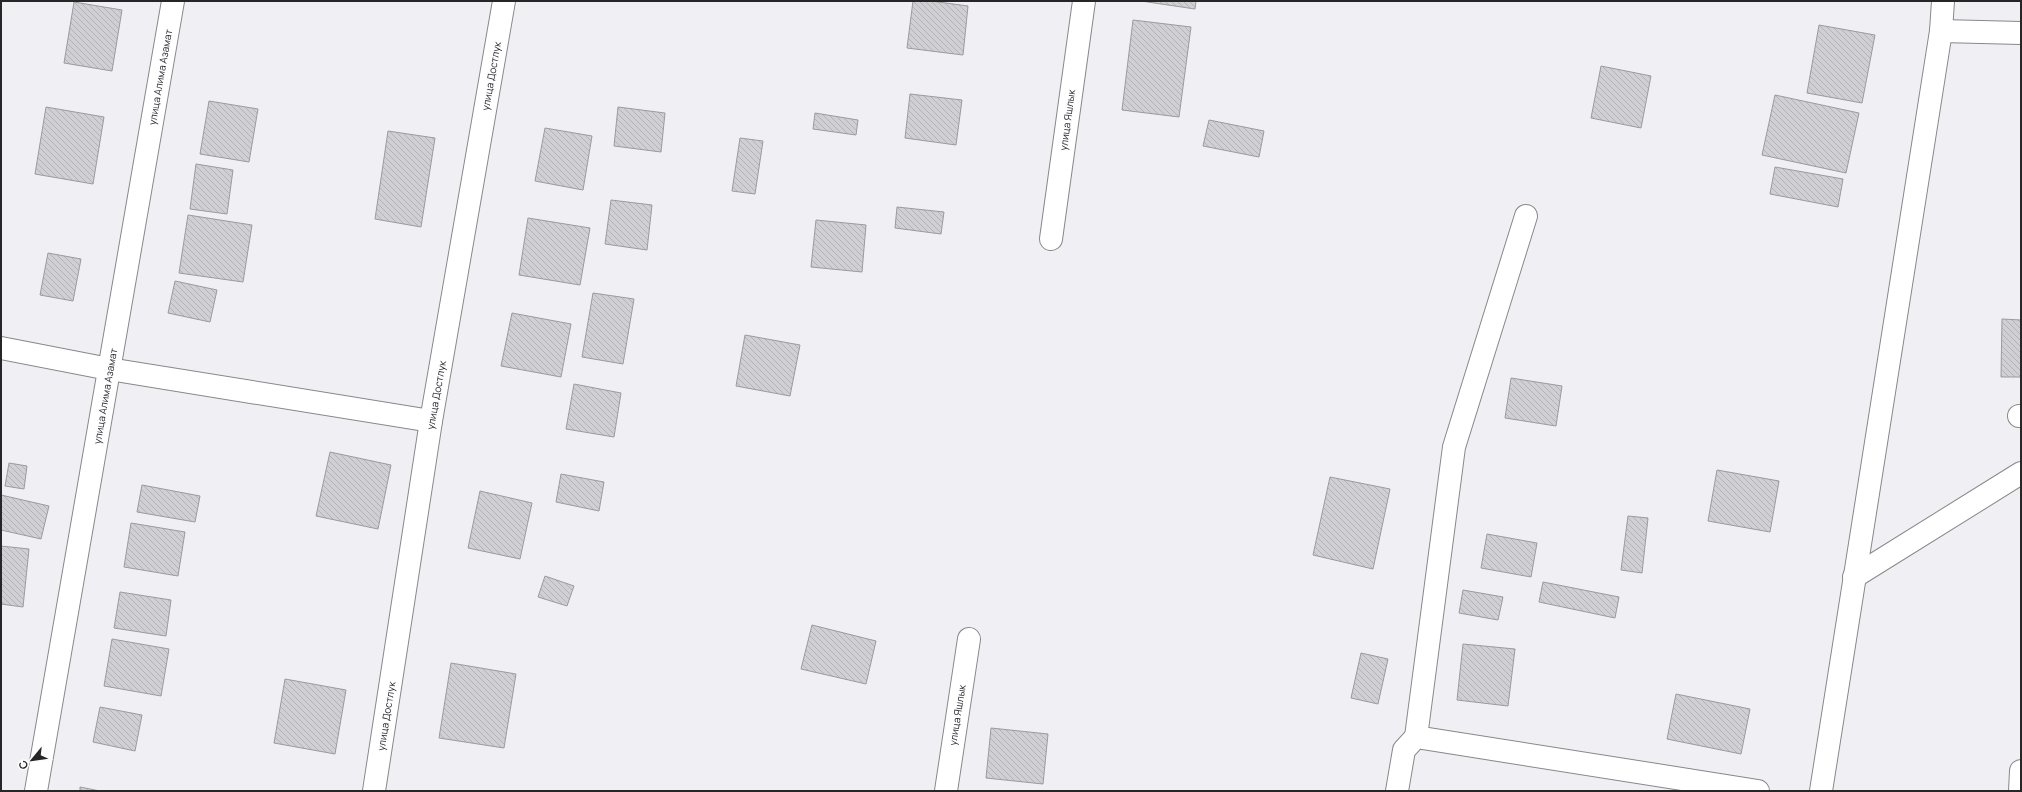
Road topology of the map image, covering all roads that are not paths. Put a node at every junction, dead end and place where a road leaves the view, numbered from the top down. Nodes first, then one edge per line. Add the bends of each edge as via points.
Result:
1 (173, 1) edge
2 (504, 1) edge
3 (1084, 1) edge
4 (1943, 1) edge
5 (1941, 32) junction
6 (2021, 34) edge
7 (1526, 216) dead end
8 (1050, 239) dead end
9 (1, 348) edge
10 (109, 370) junction
11 (431, 421) junction
12 (2021, 473) edge
13 (1854, 578) junction
14 (969, 639) dead end
15 (1416, 737) junction
16 (2021, 771) edge
17 (36, 791) edge
18 (374, 791) edge
19 (946, 791) edge
20 (1397, 791) edge
21 (1758, 791) edge
22 (1821, 791) edge
23 (2020, 791) edge

1 - 10 street, улица Алима Азамат
2 - 11 street, улица Достлук
3 - 8 street, улица Яшлык
4 - 5 street
5 - 6 street
5 - 13 street
7 - 15 street via 1454,447
9 - 10 street
10 - 11 street
10 - 17 street, улица Алима Азамат
11 - 18 street, улица Достлук
12 - 13 street
13 - 22 street
14 - 19 street, улица Яшлык
15 - 20 street via 1404,750
15 - 21 street
16 - 23 street

